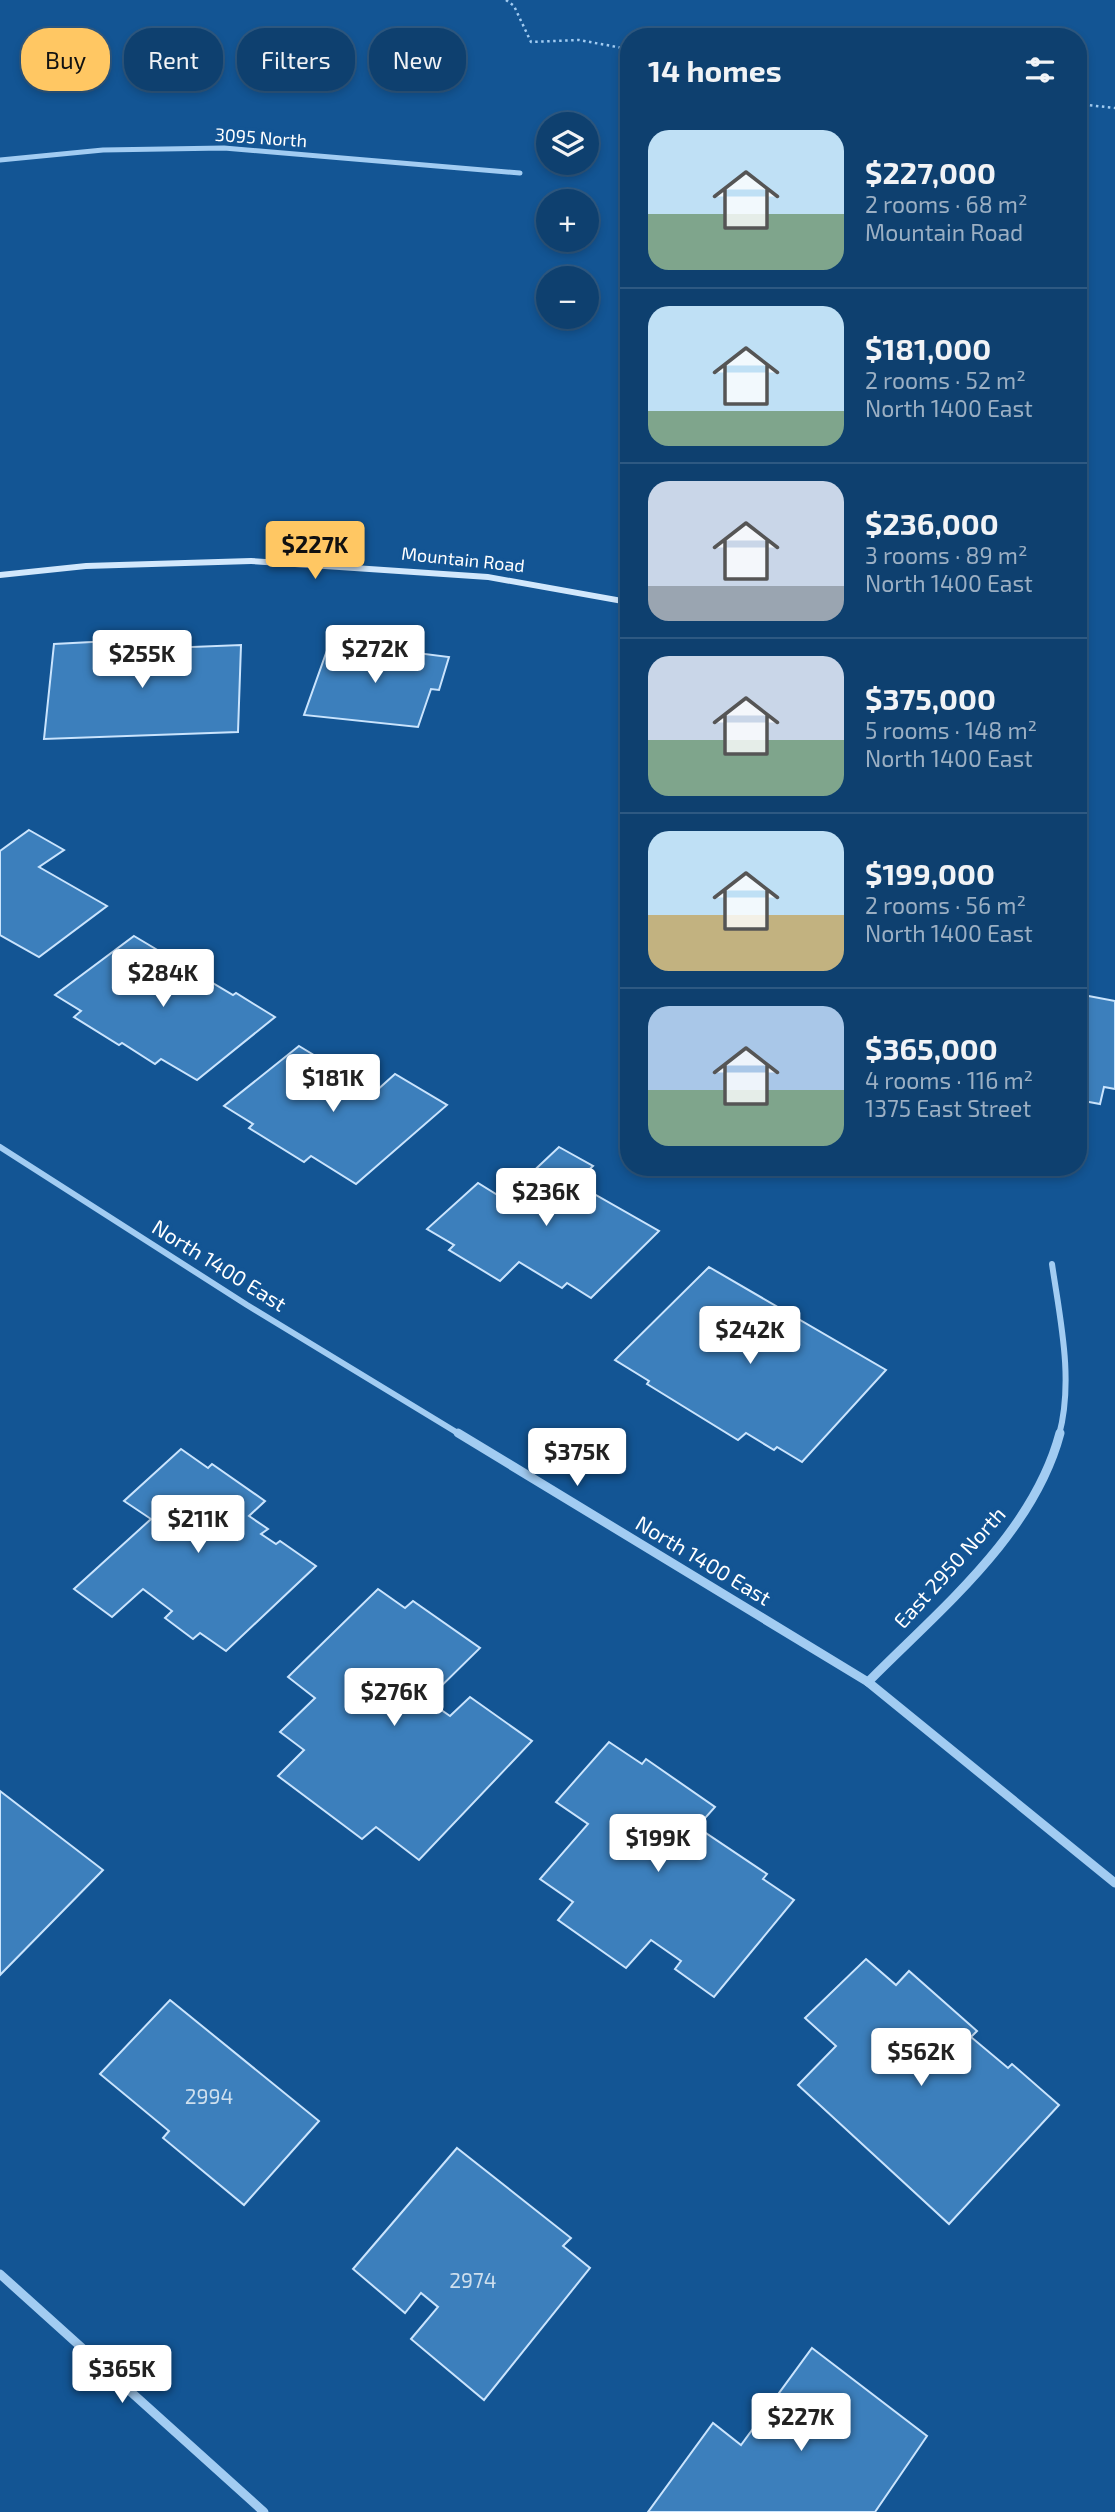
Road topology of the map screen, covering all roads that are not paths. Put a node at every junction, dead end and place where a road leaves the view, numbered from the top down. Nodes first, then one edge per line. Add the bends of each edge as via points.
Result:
1 (0, 160) edge
2 (520, 173) dead end
3 (0, 575) edge
4 (620, 601) edge
5 (0, 1147) edge
6 (1052, 1264) dead end
7 (868, 1682) junction
8 (1115, 1883) edge
9 (0, 2274) edge
10 (264, 2512) edge

1 - 2 street, 3095 North via 103,150 224,148
3 - 4 street, Mountain Road via 86,566 251,561 488,577
5 - 7 street, North 1400 East via 247,1305
6 - 7 street, East 2950 North via 1066,1366 1062,1427 1045,1478 1004,1541
7 - 8 street, North 1400 East
9 - 10 street

